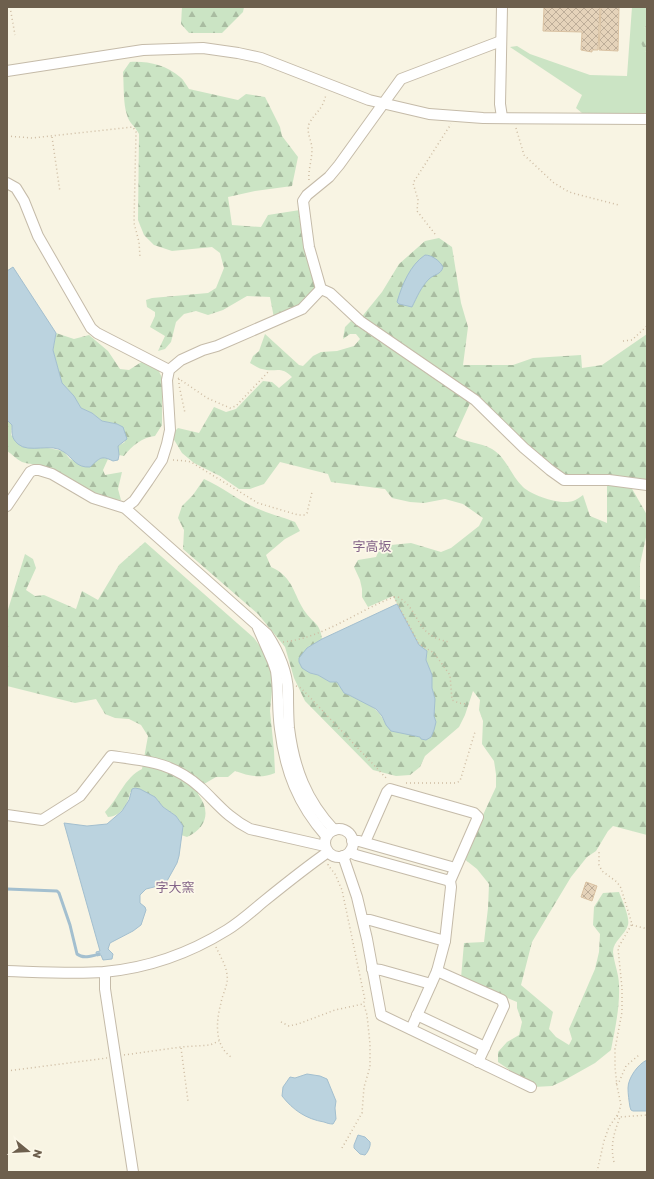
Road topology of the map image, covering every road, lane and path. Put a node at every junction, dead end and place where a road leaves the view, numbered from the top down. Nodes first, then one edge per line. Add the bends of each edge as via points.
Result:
1 (10, 7) edge
2 (502, 7) edge
3 (14, 35) dead end
4 (501, 41) junction
5 (7, 71) edge
6 (329, 85) junction
7 (382, 104) junction
8 (453, 117) junction
9 (502, 117) junction
10 (513, 117) junction
11 (647, 119) edge
12 (7, 136) edge
13 (52, 136) junction
14 (7, 183) edge
15 (311, 191) junction
16 (60, 192) dead end
17 (619, 205) dead end
18 (435, 234) dead end
19 (140, 257) dead end
20 (321, 289) junction
21 (647, 326) edge
22 (623, 341) dead end
23 (169, 370) junction
24 (268, 372) dead end
25 (179, 378) junction
26 (185, 413) dead end
27 (162, 460) junction
28 (647, 485) edge
29 (312, 492) dead end
30 (7, 506) edge
31 (125, 508) junction
32 (394, 597) junction
33 (256, 625) junction
34 (449, 642) dead end
35 (274, 645) junction
36 (287, 685) junction
37 (282, 701) junction
38 (466, 704) dead end
39 (475, 732) dead end
40 (393, 788) junction
41 (7, 815) edge
42 (352, 841) junction
43 (364, 842) junction
44 (329, 844) junction
45 (599, 852) dead end
46 (346, 854) junction
47 (405, 854) junction
48 (401, 868) junction
49 (455, 868) junction
50 (450, 881) junction
51 (363, 920) junction
52 (632, 924) junction
53 (647, 930) edge
54 (211, 939) junction
55 (445, 941) junction
56 (372, 969) junction
57 (7, 971) edge
58 (437, 971) junction
59 (104, 972) junction
60 (432, 984) junction
61 (363, 1004) junction
62 (417, 1016) junction
63 (281, 1022) dead end
64 (410, 1029) junction
65 (181, 1047) dead end
66 (485, 1047) junction
67 (639, 1056) dead end
68 (231, 1057) dead end
69 (478, 1062) junction
70 (616, 1084) junction
71 (531, 1087) dead end
72 (188, 1101) dead end
73 (617, 1116) junction
74 (647, 1116) edge
75 (620, 1118) junction
76 (342, 1148) dead end
77 (614, 1162) dead end
78 (133, 1172) edge
79 (597, 1172) edge

1 - 3 path
2 - 4 street
4 - 7 street via 401,79
4 - 9 street
5 - 6 street via 143,50 203,48 260,58
6 - 7 street
6 - 15 path via 323,106 309,126 312,149 308,175
7 - 8 street
7 - 15 street via 339,165
8 - 9 street
8 - 18 path via 450,126 413,183 418,200 417,211
9 - 10 street
10 - 11 street
10 - 17 path via 524,154 554,183 580,195
12 - 13 path
13 - 16 path
13 - 19 path via 130,126 136,129 134,223
14 - 23 street via 16,188 24,201 38,236 91,328
15 - 20 street via 303,201 303,209 309,247
20 - 23 street via 302,310 202,350 181,360
20 - 28 street via 330,293 360,321 475,400 524,448 564,480 608,480
21 - 22 path via 632,340
23 - 25 path
23 - 27 street via 167,380 170,430
24 - 25 path via 236,406 230,408 207,398
25 - 26 path
27 - 29 path via 191,462 258,503 298,515 307,513
27 - 31 street via 134,501
30 - 31 street via 30,472 39,470 52,474 93,498
31 - 33 street
32 - 34 path via 400,597 429,635
32 - 35 path via 316,634
32 - 38 path via 419,644 434,653 450,675 452,700
33 - 35 street via 267,634
33 - 37 street via 273,662
35 - 36 street
36 - 37 street
36 - 40 path via 302,688
37 - 44 street via 291,780 313,813
39 - 40 path via 462,777 458,782 397,783
40 - 43 street via 387,792
40 - 49 street via 476,814 478,817
41 - 44 street via 42,820 80,796 111,756 153,763 176,770 201,788 229,816 250,829
42 - 43 street
42 - 44 street via 350,834 341,829
42 - 46 street via 352,848
43 - 47 street
44 - 46 street via 336,857
44 - 54 street via 242,920
44 - 61 path via 328,865 335,874 345,901 365,1000
45 - 52 path via 602,872 622,888
46 - 48 street
46 - 51 street
47 - 48 street
47 - 49 street
48 - 50 street
49 - 50 street
50 - 55 street
51 - 55 street
51 - 56 street
52 - 53 path
52 - 70 path via 618,948 622,1012 615,1049
54 - 59 street via 158,962
54 - 68 path via 227,971 218,1022 219,1041
55 - 58 street
56 - 60 street
56 - 64 street via 381,1015
57 - 59 street
58 - 60 street
58 - 66 street via 504,1002
59 - 78 street
60 - 62 street
61 - 63 path via 335,1010 289,1026
61 - 76 path via 366,1009 371,1061 364,1087 362,1112
62 - 64 street
62 - 66 street
64 - 69 street
65 - 72 path
66 - 69 street
67 - 70 path via 626,1066
69 - 71 street
70 - 73 path via 620,1105
73 - 75 path
73 - 79 path via 604,1141
74 - 75 path
75 - 77 path via 612,1141

